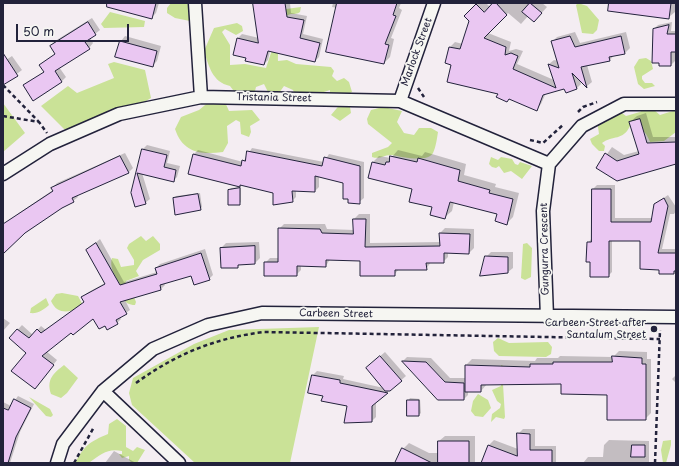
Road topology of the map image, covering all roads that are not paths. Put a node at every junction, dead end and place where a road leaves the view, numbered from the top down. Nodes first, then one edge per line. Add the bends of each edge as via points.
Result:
1 (195, 3) edge
2 (434, 3) edge
3 (201, 97) junction
4 (400, 101) junction
5 (676, 104) edge
6 (548, 164) junction
7 (3, 174) edge
8 (547, 317) junction
9 (676, 317) edge
10 (103, 391) junction
11 (57, 463) edge
12 (179, 463) edge

1 - 3 street
2 - 4 street, Marlock Street
3 - 4 street, Tristania Street
3 - 7 street, Tristania Street via 119,114 50,144
4 - 6 street, Tristania Street
5 - 6 street via 624,104 582,126
6 - 8 street, Gungurra Crescent via 543,211
8 - 9 street, Carbeen Street
8 - 10 street, Carbeen Street via 262,314 208,325 153,348
10 - 11 street, Carbeen Street via 63,444
10 - 12 street

